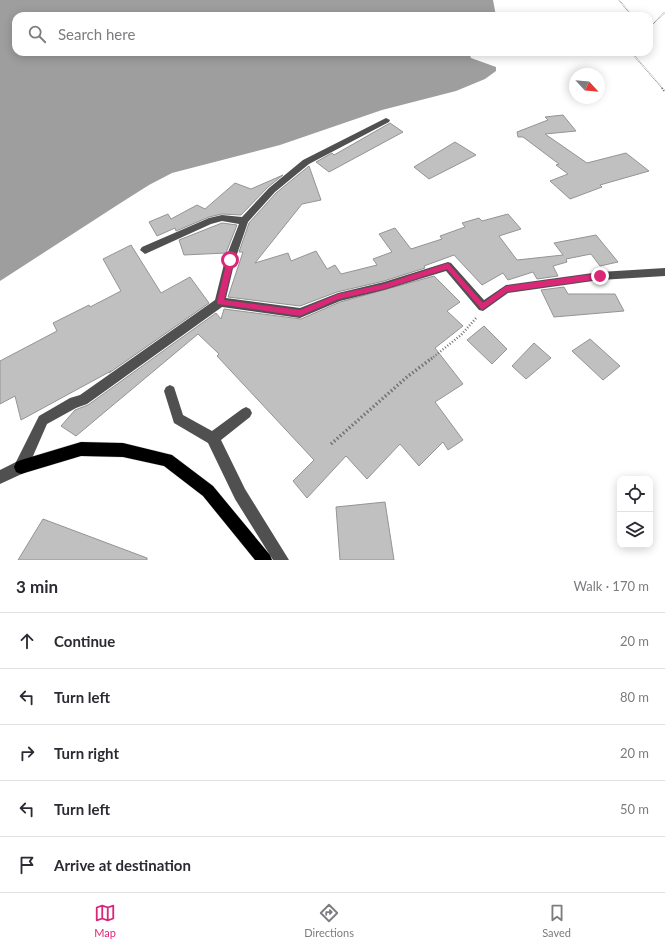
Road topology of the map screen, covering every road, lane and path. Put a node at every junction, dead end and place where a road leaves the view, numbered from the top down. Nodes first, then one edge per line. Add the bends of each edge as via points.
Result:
1 (619, 0) edge
2 (629, 12) edge
3 (665, 12) edge
4 (653, 24) edge
5 (634, 56) edge
6 (665, 92) edge
7 (386, 120) dead end
8 (244, 221) junction
9 (145, 250) dead end
10 (665, 272) edge
11 (220, 302) junction
12 (482, 307) junction
13 (170, 391) dead end
14 (246, 413) dead end
15 (213, 438) junction
16 (331, 444) dead end
17 (22, 467) junction
18 (0, 477) edge
19 (265, 560) edge
20 (282, 560) edge

1 - 2 path
3 - 4 path
5 - 6 path
7 - 8 street via 306,162 272,190
8 - 9 street via 222,218 209,221
8 - 11 street via 230,260
10 - 12 street via 600,276 506,289
11 - 12 street via 300,313 338,297 448,266
11 - 17 street via 83,400 74,402 43,420
12 - 16 path via 468,329 406,378
13 - 15 street via 178,419
14 - 15 street
15 - 20 street via 240,494
17 - 18 street
17 - 19 main road via 81,449 123,450 167,460 208,491

